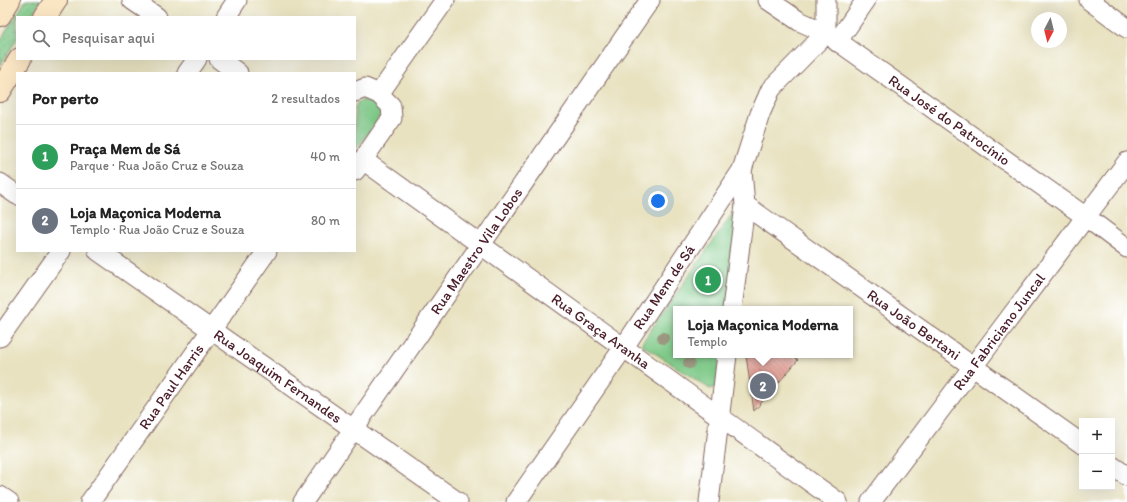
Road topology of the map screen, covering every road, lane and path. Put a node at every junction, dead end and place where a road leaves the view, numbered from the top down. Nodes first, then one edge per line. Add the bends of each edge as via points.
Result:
1 (9, 0) edge
2 (56, 0) edge
3 (132, 0) edge
4 (237, 0) edge
5 (445, 0) edge
6 (650, 0) edge
7 (768, 0) edge
8 (826, 0) edge
9 (866, 0) edge
10 (1089, 0) edge
11 (0, 15) edge
12 (46, 16) edge
13 (156, 16) edge
14 (227, 16) edge
15 (1127, 28) edge
16 (831, 38) junction
17 (19, 60) edge
18 (196, 60) edge
19 (220, 60) edge
20 (188, 72) edge
21 (237, 72) edge
22 (0, 91) edge
23 (356, 92) edge
24 (379, 94) junction
25 (1127, 162) edge
26 (359, 165) edge
27 (742, 170) junction
28 (0, 183) edge
29 (16, 193) edge
30 (745, 205) junction
31 (1086, 217) junction
32 (482, 245) junction
33 (1127, 248) edge
34 (60, 252) edge
35 (99, 252) edge
36 (266, 252) edge
37 (732, 306) edge
38 (212, 330) junction
39 (0, 337) edge
40 (624, 347) junction
41 (727, 358) edge
42 (973, 367) junction
43 (719, 416) junction
44 (354, 429) junction
45 (1079, 442) edge
46 (1115, 468) edge
47 (1127, 476) edge
48 (0, 496) edge
49 (9, 502) edge
50 (90, 502) edge
51 (303, 502) edge
52 (458, 502) edge
53 (516, 502) edge
54 (709, 502) edge
55 (838, 502) edge
56 (871, 502) edge

1 - 11 main road
2 - 12 main road
3 - 13 street
4 - 14 street
5 - 24 street
6 - 32 street, Rua Maestro Vila Lobos
7 - 16 street, Rua José do Patrocínio
8 - 16 street
9 - 16 street
10 - 15 street
16 - 27 street via 771,89
16 - 31 street, Rua José do Patrocínio
17 - 22 main road
18 - 20 street
19 - 21 street
23 - 24 street via 365,88
24 - 26 street via 391,106 392,118
25 - 31 street, Rua Fabriciano Juncal
26 - 32 street, Rua Graça Aranha
27 - 30 street
27 - 40 street, Rua Mem de Sá
28 - 29 street
30 - 37 street
30 - 42 street, Rua João Bertani
31 - 33 street, Rua José do Patrocínio
31 - 42 street, Rua Fabriciano Juncal
32 - 40 street, Rua Graça Aranha
32 - 44 street, Rua Maestro Vila Lobos
34 - 39 street
35 - 38 street, Rua Joaquim Fernandes
36 - 38 street, Rua Paul Harris
38 - 44 street, Rua Joaquim Fernandes
38 - 50 street, Rua Paul Harris
40 - 43 street, Rua Graça Aranha
40 - 53 street, Rua Mem de Sá
41 - 43 street
42 - 45 street, Rua João Bertani
42 - 56 street, Rua Fabriciano Juncal
43 - 54 street
43 - 55 street, Rua Graça Aranha
44 - 51 street, Rua Maestro Vila Lobos
44 - 52 street, Rua Joaquim Fernandes
46 - 47 street
48 - 49 street

